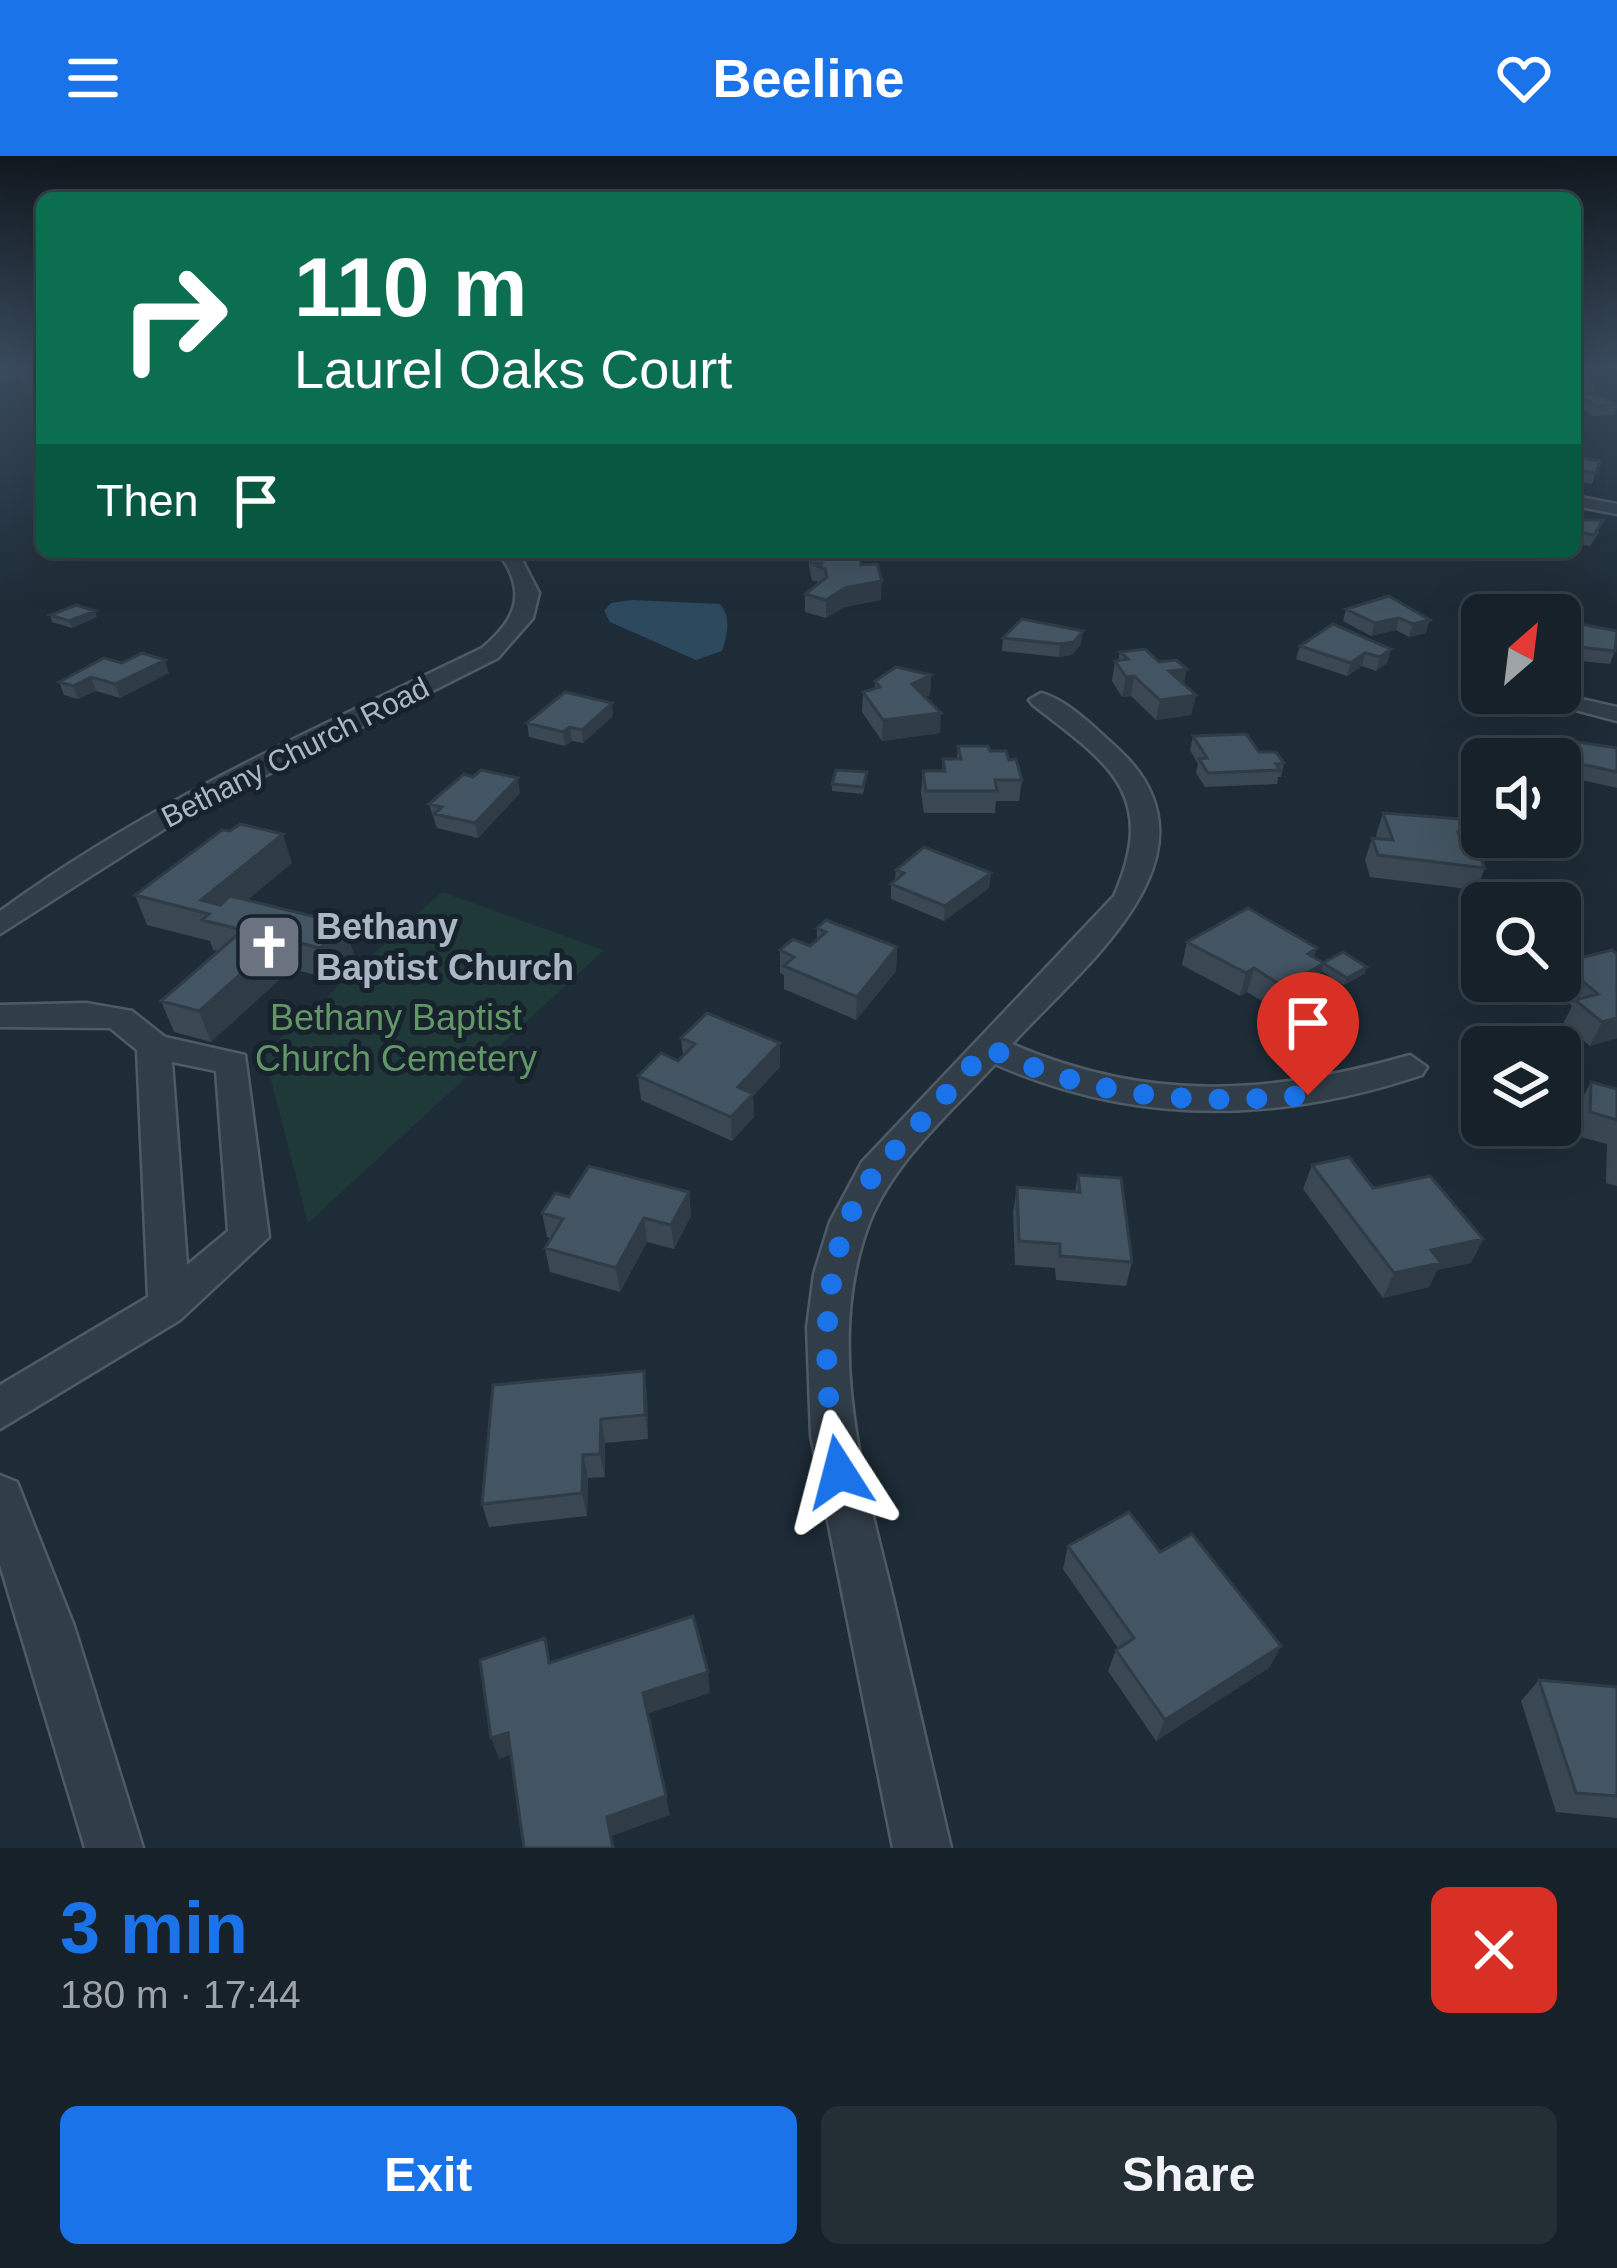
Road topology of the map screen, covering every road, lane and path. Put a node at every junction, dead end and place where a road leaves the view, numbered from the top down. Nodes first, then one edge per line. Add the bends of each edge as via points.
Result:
1 (1581, 502) edge
2 (1617, 509) edge
3 (513, 558) edge
4 (1040, 700) dead end
5 (1581, 706) edge
6 (1617, 714) edge
7 (0, 925) edge
8 (0, 1016) edge
9 (154, 1046) junction
10 (987, 1047) junction
11 (1410, 1067) dead end
12 (170, 1304) junction
13 (0, 1409) edge
14 (0, 1498) edge
15 (114, 1848) edge
16 (922, 1848) edge

1 - 2 street
3 - 7 street, Bethany Church Road via 530,581 531,598 519,628 490,653 169,814 51,884
4 - 10 street via 1113,756 1145,795 1149,838 1127,898
5 - 6 street
8 - 9 street via 120,1019
9 - 12 street
9 - 12 street via 232,1063 249,1238
10 - 11 street via 1068,1081 1214,1100 1308,1095
10 - 16 street via 853,1207 838,1247 827,1338 833,1443
12 - 13 street
14 - 15 street

